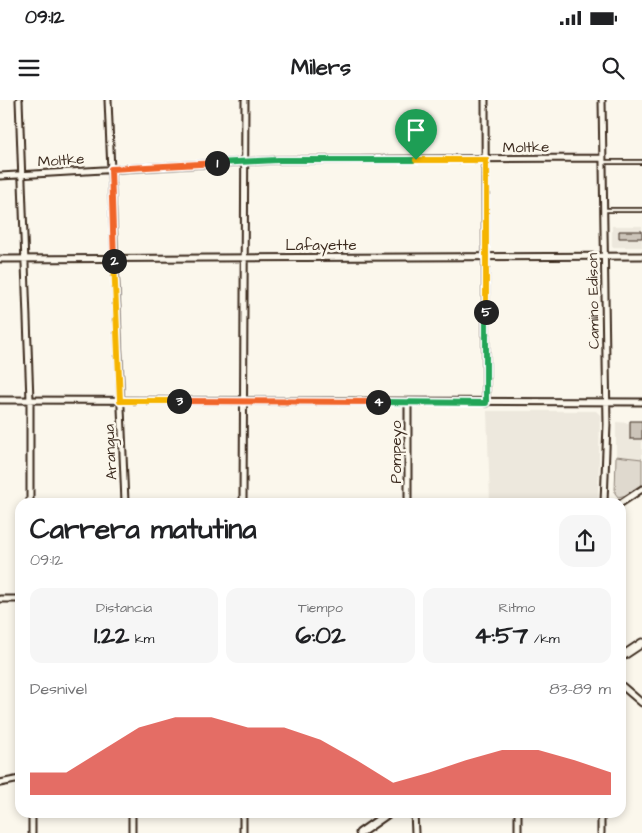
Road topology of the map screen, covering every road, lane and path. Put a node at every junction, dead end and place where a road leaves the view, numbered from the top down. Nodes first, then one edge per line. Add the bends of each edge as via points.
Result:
1 (19, 100) edge
2 (108, 100) edge
3 (245, 100) edge
4 (485, 100) edge
5 (602, 100) edge
6 (486, 160) junction
7 (603, 160) junction
8 (244, 161) junction
9 (642, 162) edge
10 (111, 169) junction
11 (22, 175) junction
12 (0, 176) edge
13 (605, 210) junction
14 (642, 210) edge
15 (642, 256) edge
16 (606, 257) junction
17 (244, 258) junction
18 (486, 258) junction
19 (0, 259) edge
20 (25, 259) junction
21 (114, 260) junction
22 (0, 400) edge
23 (30, 400) junction
24 (120, 401) junction
25 (242, 402) junction
26 (408, 402) junction
27 (607, 402) junction
28 (642, 402) edge
29 (486, 403) junction
30 (642, 490) edge
31 (30, 498) edge
32 (125, 498) edge
33 (243, 498) edge
34 (408, 498) edge
35 (604, 498) edge
36 (626, 500) edge
37 (0, 599) edge
38 (15, 599) edge
39 (642, 643) edge
40 (626, 654) edge
41 (626, 689) edge
42 (642, 703) edge
43 (15, 780) edge
44 (0, 783) edge
45 (32, 818) edge
46 (132, 818) edge
47 (243, 818) edge
48 (381, 818) edge
49 (414, 818) edge
50 (518, 818) edge
51 (601, 818) edge
52 (32, 833) edge
53 (132, 833) edge
54 (243, 833) edge
55 (360, 833) edge
56 (415, 833) edge
57 (518, 833) edge
58 (601, 833) edge

1 - 11 street
2 - 10 street, Arangua
3 - 8 street
4 - 6 street
5 - 7 street, Camino Edison
6 - 7 street, Moltke
6 - 8 street, Moltke
6 - 18 street
7 - 9 lane
7 - 13 street, Camino Edison
8 - 10 street, Moltke
8 - 17 street
10 - 11 street, Moltke
10 - 21 street, Arangua
11 - 12 street, Moltke
11 - 20 street
13 - 14 lane
13 - 16 street, Camino Edison
15 - 16 street, Lafayette
16 - 18 street, Lafayette
16 - 27 street, Camino Edison
17 - 18 street, Lafayette
17 - 21 street, Lafayette
17 - 25 street
18 - 29 street
19 - 20 street, Lafayette
20 - 21 street, Lafayette
20 - 23 street
21 - 24 street, Arangua
22 - 23 street
23 - 24 street
23 - 31 street
24 - 25 street
24 - 32 street, Arangua
25 - 26 street
25 - 33 street
26 - 29 street
26 - 34 street, Pompeyo
27 - 28 street
27 - 29 street
27 - 35 street, Camino Edison
30 - 36 street
37 - 38 street
39 - 40 street
41 - 42 street
43 - 44 street
45 - 52 street
46 - 53 street
47 - 54 street
48 - 55 street
49 - 56 street
50 - 57 street
51 - 58 street

